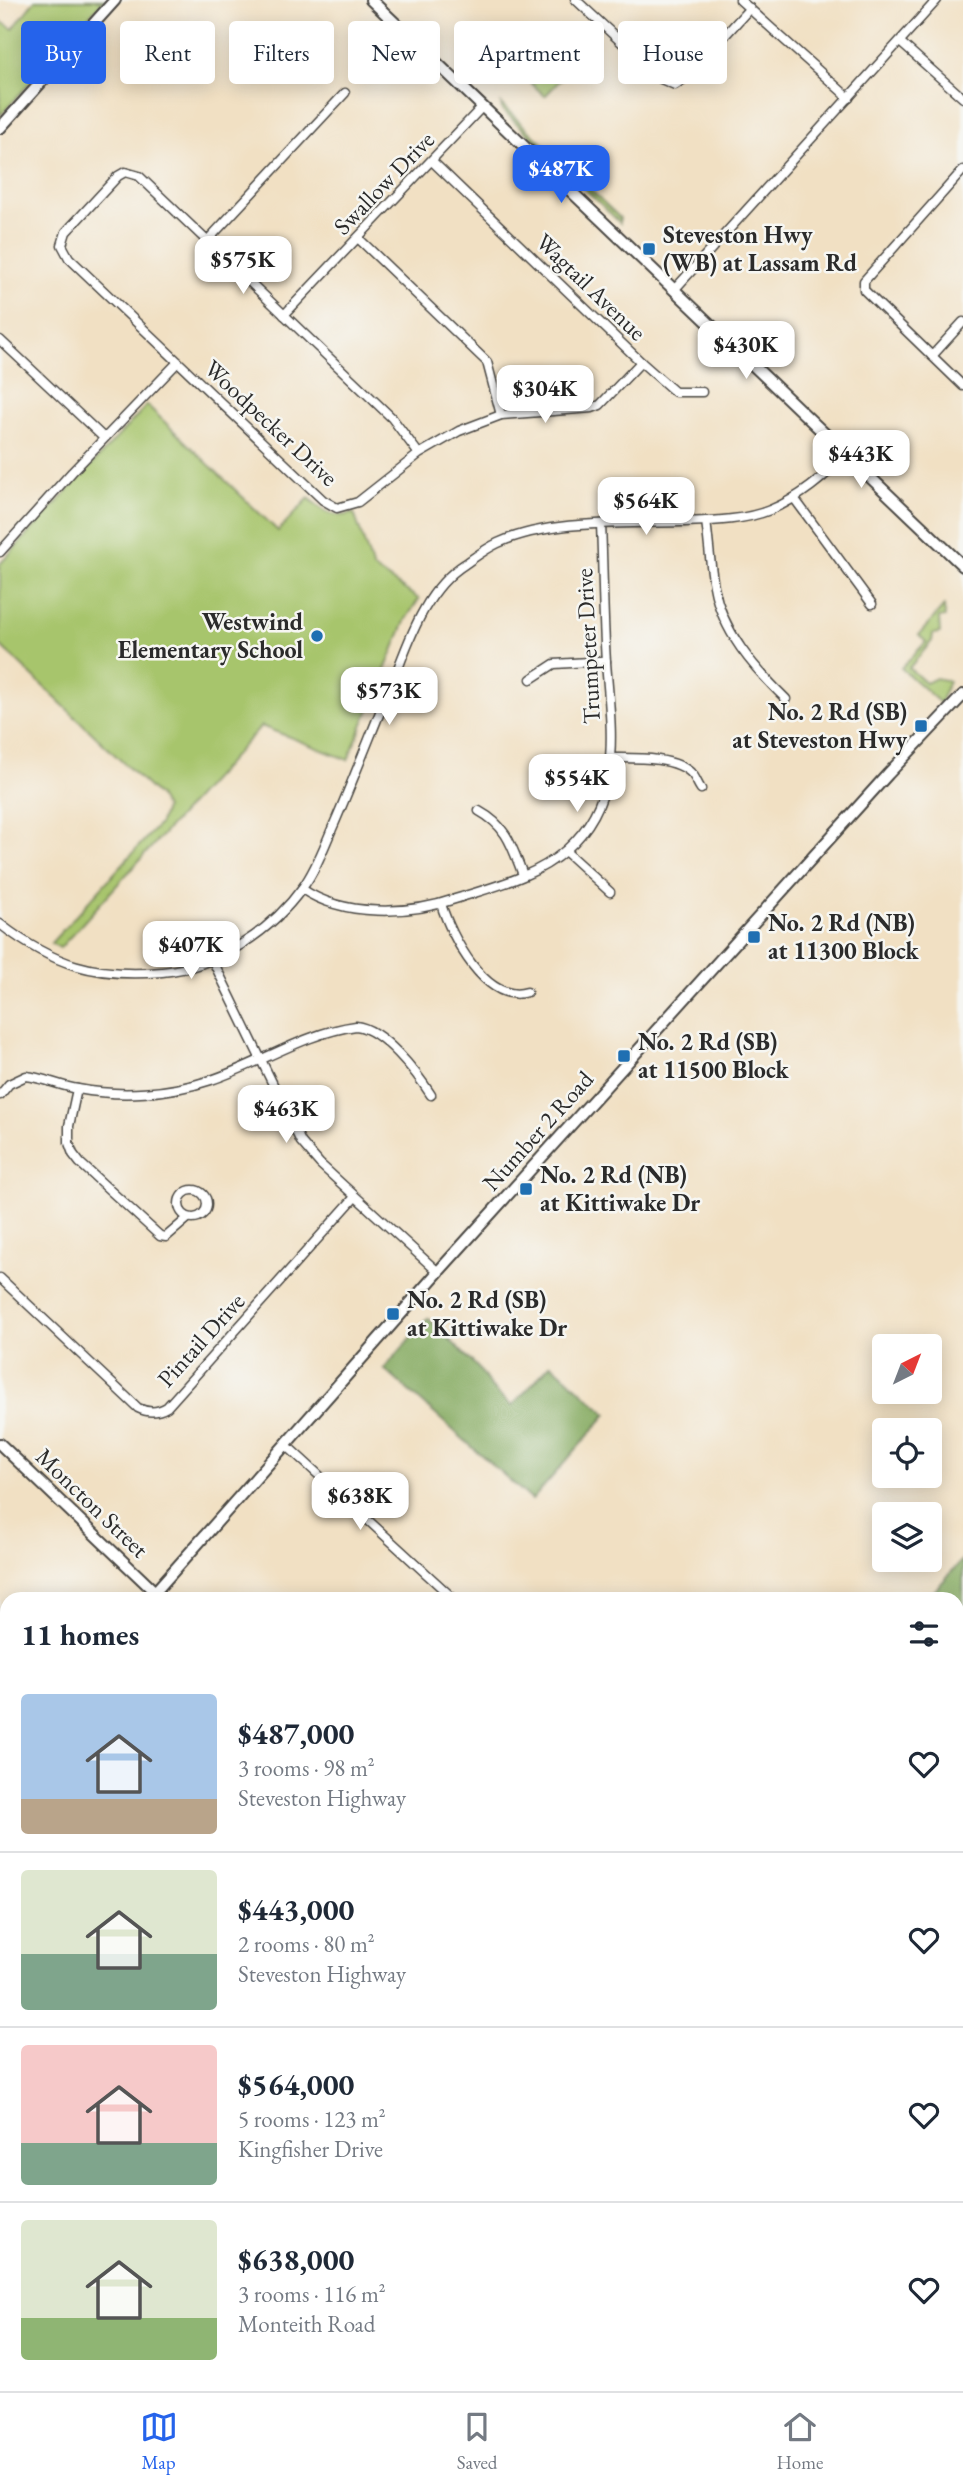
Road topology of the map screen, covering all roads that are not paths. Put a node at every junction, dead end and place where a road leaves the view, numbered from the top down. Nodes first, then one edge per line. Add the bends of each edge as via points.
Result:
1 (115, 0) edge
2 (371, 0) edge
3 (576, 0) edge
4 (740, 0) edge
5 (937, 0) edge
6 (750, 8) junction
7 (900, 42) junction
8 (345, 93) dead end
9 (849, 98) junction
10 (963, 98) edge
11 (482, 107) junction
12 (0, 128) edge
13 (432, 161) junction
14 (963, 170) edge
15 (358, 238) junction
16 (207, 241) junction
17 (674, 290) junction
18 (284, 315) junction
19 (963, 322) edge
20 (0, 341) edge
21 (932, 356) junction
22 (178, 362) junction
23 (641, 362) junction
24 (963, 386) edge
25 (702, 392) dead end
26 (501, 415) junction
27 (104, 438) junction
28 (419, 454) junction
29 (847, 454) junction
30 (794, 498) junction
31 (706, 521) junction
32 (601, 524) junction
33 (0, 552) edge
34 (963, 565) edge
35 (872, 604) dead end
36 (606, 662) junction
37 (531, 679) dead end
38 (963, 695) edge
39 (786, 699) dead end
40 (611, 758) junction
41 (701, 789) dead end
42 (479, 811) dead end
43 (565, 851) junction
44 (523, 875) junction
45 (302, 889) junction
46 (610, 892) dead end
47 (441, 904) junction
48 (0, 924) edge
49 (212, 959) junction
50 (527, 992) dead end
51 (260, 1060) junction
52 (77, 1089) junction
53 (0, 1095) edge
54 (432, 1095) dead end
55 (355, 1197) junction
56 (188, 1218) dead end
57 (438, 1272) junction
58 (0, 1278) edge
59 (0, 1444) edge
60 (285, 1444) junction
61 (148, 1592) edge
62 (156, 1592) edge
63 (445, 1592) edge

1 - 12 street
2 - 11 street
3 - 6 street via 675,87
4 - 6 street
5 - 7 street
6 - 9 street
7 - 9 street
7 - 10 street
8 - 16 street
9 - 17 street
11 - 13 street, Swallow Drive
11 - 17 street
13 - 15 street, Swallow Drive
13 - 23 street, Wagtail Avenue
14 - 21 street via 864,281 864,290
15 - 18 street, Swallow Drive
15 - 26 street via 487,362
16 - 18 street
16 - 22 street, Woodpecker Drive via 130,172 118,176 66,232 62,245 69,258
17 - 29 street
18 - 28 street via 392,418
19 - 21 street
20 - 27 street
21 - 24 street
22 - 27 street
22 - 28 street, Woodpecker Drive via 323,500 337,508 358,502
23 - 25 street, Wagtail Avenue via 676,392
23 - 26 street, Woodpecker Drive via 600,405
26 - 28 street, Woodpecker Drive via 459,431
27 - 33 street
29 - 30 street
29 - 34 street
30 - 31 street via 769,511
30 - 35 street
31 - 32 street
31 - 39 street via 714,589 727,624 759,672
32 - 36 street, Trumpeter Drive
32 - 45 street via 539,530 498,543 461,566 433,596 414,628 344,802
36 - 37 street via 554,664
36 - 40 street, Trumpeter Drive
38 - 57 street, Number 2 Road
40 - 41 street via 651,758 676,765 693,775
40 - 43 street, Trumpeter Drive via 596,811
42 - 44 street via 507,833
43 - 44 street, Trumpeter Drive
43 - 46 street
44 - 47 street, Trumpeter Drive
45 - 47 street, Trumpeter Drive via 339,904 381,912
45 - 49 street via 264,927
47 - 50 street via 452,934 474,966 503,992
48 - 49 street via 46,954 99,971 129,975 174,971
49 - 51 street
51 - 52 street via 210,1081 165,1091
51 - 54 street via 295,1043 361,1027 376,1034 410,1066
51 - 55 street via 300,1142
52 - 53 street via 26,1076 9,1084
52 - 56 street via 69,1143 80,1163 160,1236 171,1235
55 - 57 street
55 - 58 street, Pintail Drive via 160,1411 138,1408
57 - 60 street, Number 2 Road
59 - 61 street, Moncton Street
60 - 62 street, Number 2 Road
60 - 63 street

